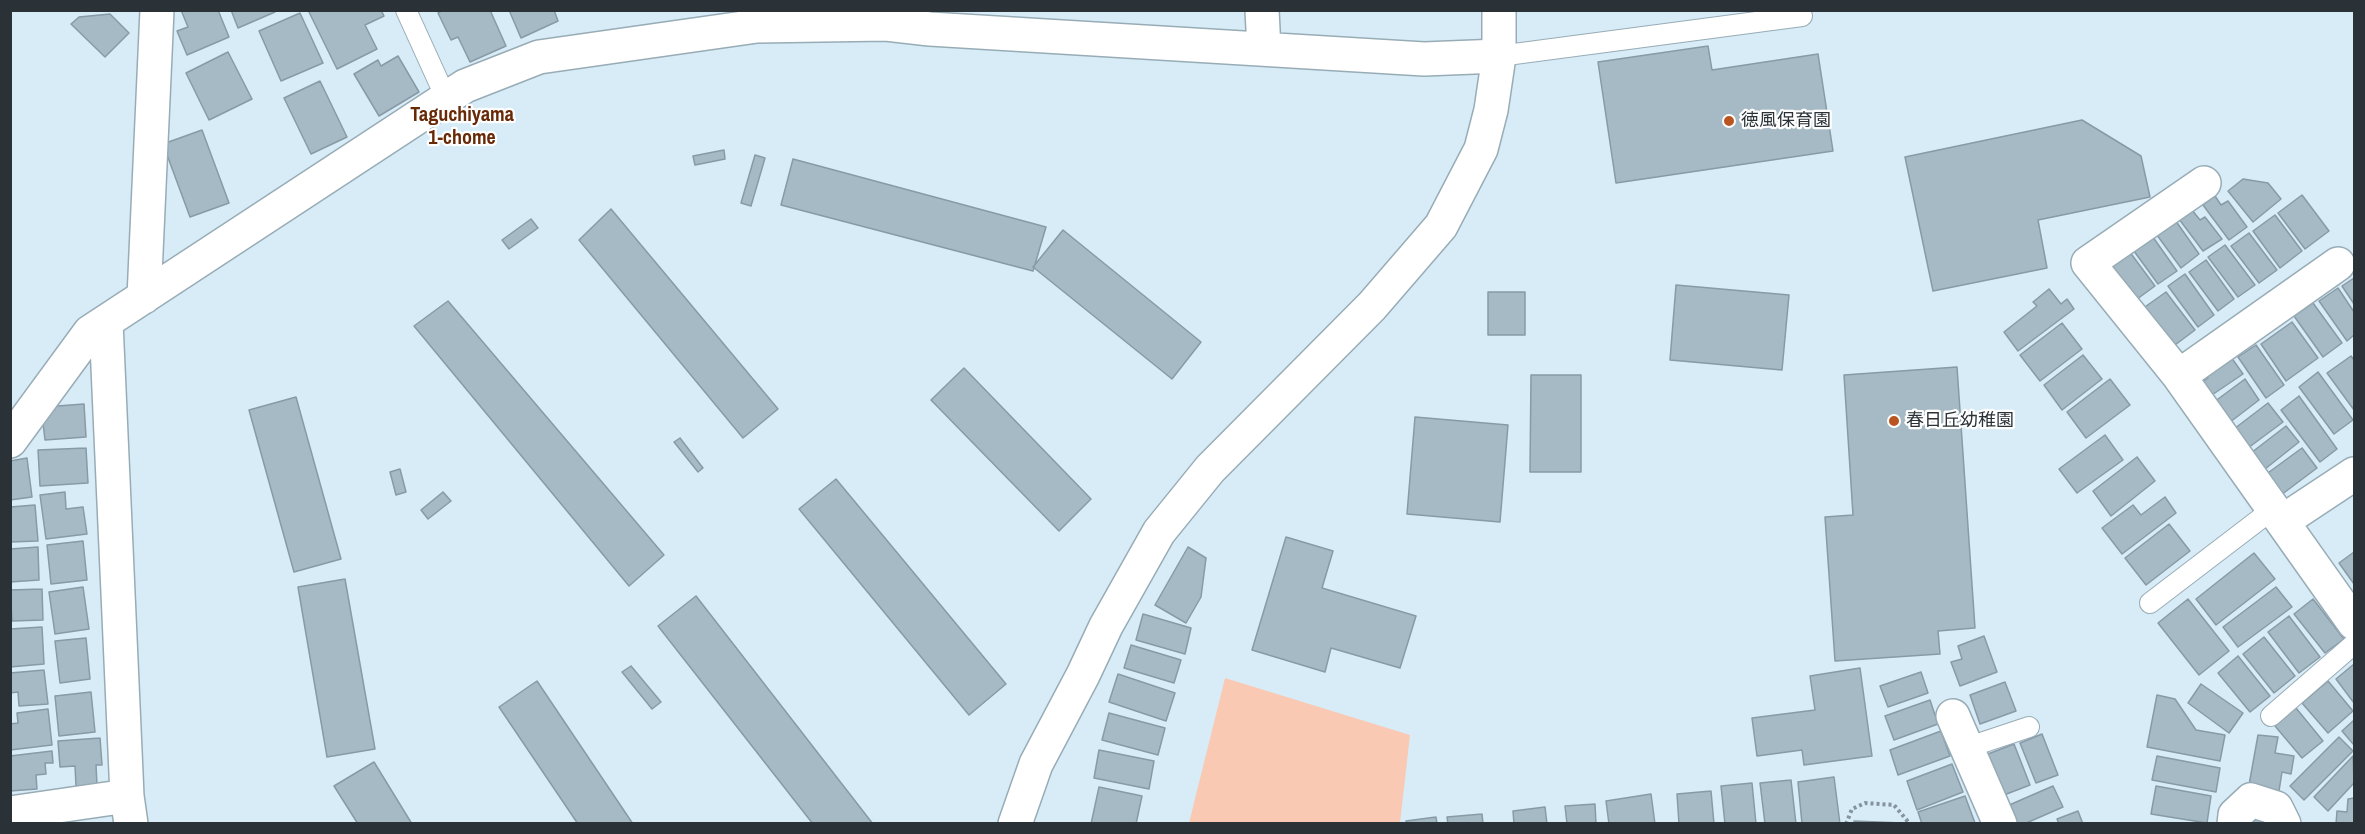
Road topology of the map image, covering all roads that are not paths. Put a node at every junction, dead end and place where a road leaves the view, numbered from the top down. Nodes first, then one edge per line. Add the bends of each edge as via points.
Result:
1 (157, 10) edge
2 (406, 10) edge
3 (1262, 10) edge
4 (1499, 10) edge
5 (1802, 16) dead end
6 (886, 17) edge
7 (1264, 49) junction
8 (1499, 56) junction
9 (446, 99) junction
10 (2204, 183) dead end
11 (2338, 264) dead end
12 (144, 297) junction
13 (106, 322) junction
14 (2179, 376) junction
15 (10, 441) edge
16 (2355, 474) edge
17 (2278, 515) junction
18 (2150, 603) dead end
19 (2355, 623) edge
20 (2355, 644) edge
21 (1953, 716) dead end
22 (2271, 716) dead end
23 (2029, 728) dead end
24 (1966, 748) junction
25 (129, 810) edge
26 (10, 813) edge
27 (1015, 824) edge
28 (2000, 824) edge
29 (2234, 824) edge
30 (2284, 824) edge

1 - 12 street
2 - 9 lane
3 - 7 street
4 - 8 street
5 - 8 lane
6 - 7 street via 930,29
6 - 9 street via 757,26 539,57 465,86
7 - 8 street via 1424,59
8 - 27 street via 1481,149 1441,226 1372,306 1210,469 1159,532 1036,764
9 - 12 street
10 - 14 street via 2088,263
11 - 14 street
12 - 13 street
13 - 15 street via 90,332
13 - 25 street
14 - 17 street
16 - 17 street
17 - 18 lane
17 - 19 street
20 - 22 lane
21 - 24 street
23 - 24 lane
24 - 28 street
25 - 26 street
29 - 30 street via 2235,815 2251,800 2276,808

